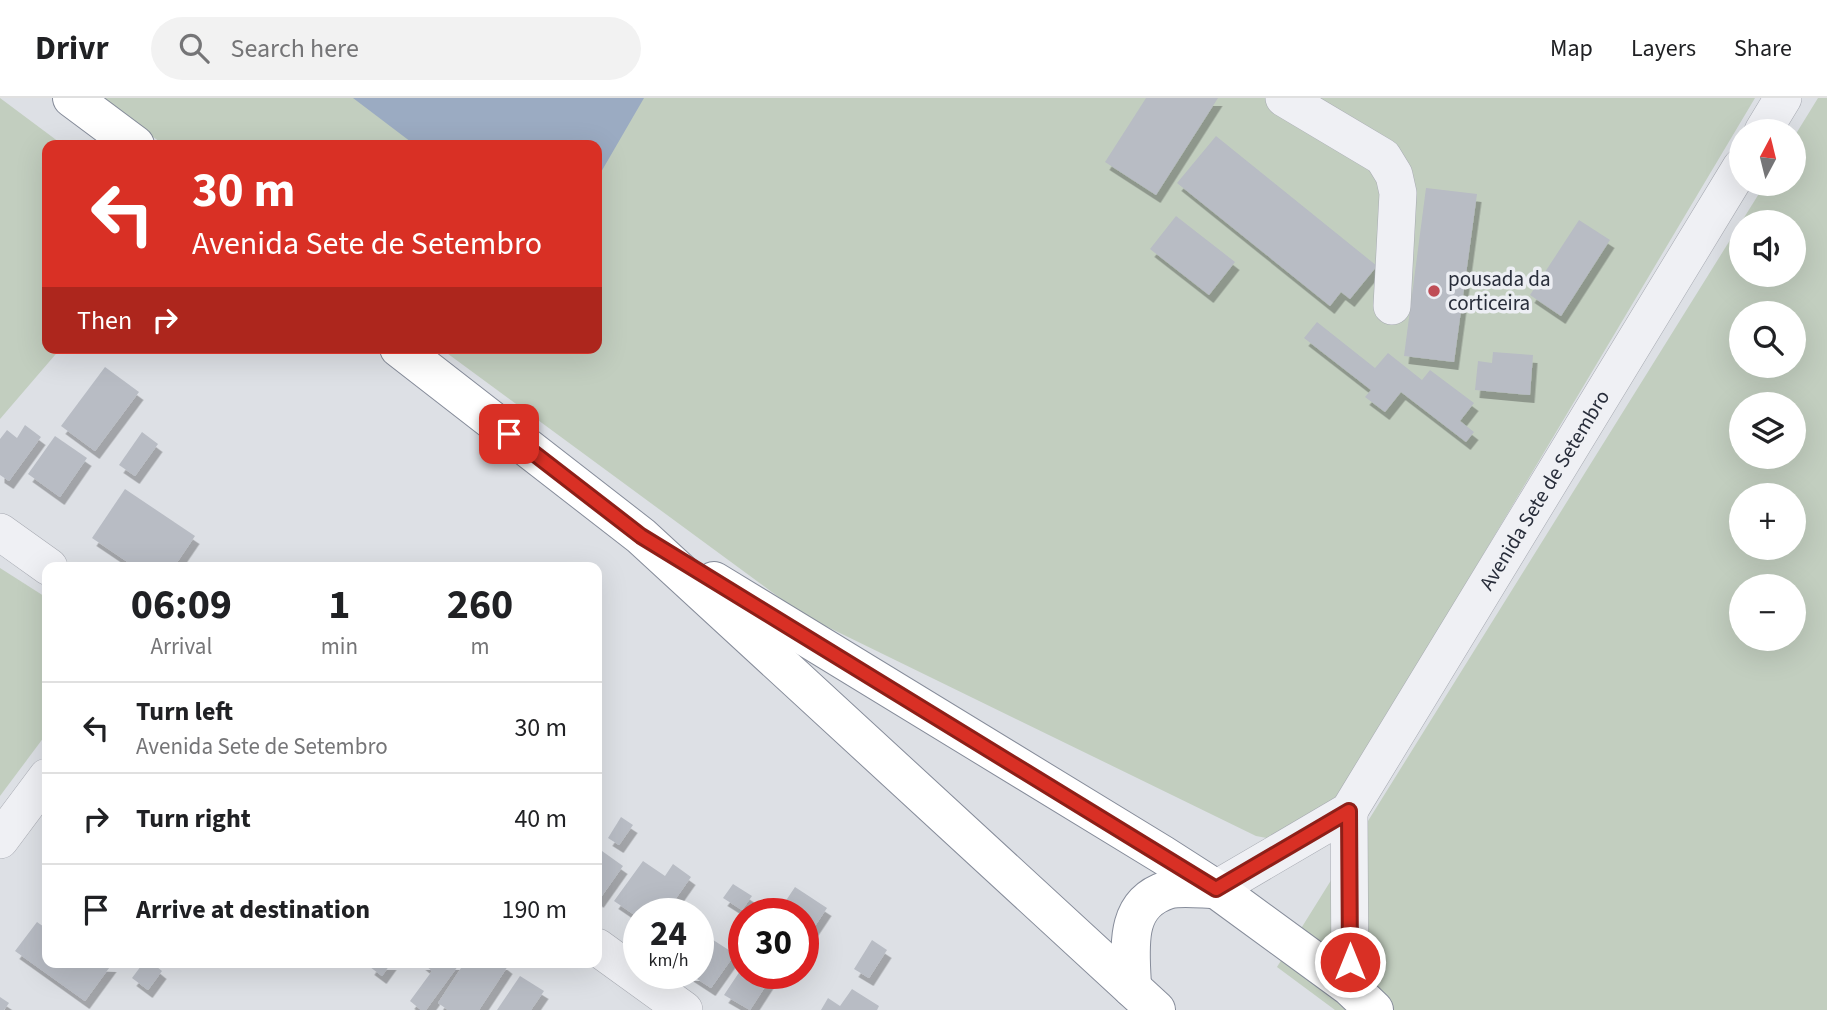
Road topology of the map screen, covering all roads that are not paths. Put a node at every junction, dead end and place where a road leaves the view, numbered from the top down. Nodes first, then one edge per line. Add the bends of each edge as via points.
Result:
1 (72, 98) edge
2 (1284, 98) edge
3 (1783, 98) edge
4 (1770, 119) edge
5 (128, 140) edge
6 (1729, 187) edge
7 (1392, 306) dead end
8 (406, 354) edge
9 (0, 532) edge
10 (641, 536) junction
11 (42, 562) edge
12 (42, 784) edge
13 (1349, 811) junction
14 (0, 840) edge
15 (1216, 889) junction
16 (602, 951) edge
17 (1360, 1002) edge
18 (1141, 1003) edge
19 (684, 1010) edge

1 - 5 highway
2 - 7 street via 1383,157 1394,175 1398,193
3 - 4 street
6 - 13 street, Avenida Sete de Setembro
8 - 10 highway
9 - 11 street
10 - 15 highway
10 - 18 highway
12 - 14 street
13 - 15 street, Avenida Sete de Setembro
13 - 17 street
15 - 17 highway
15 - 18 highway via 1168,890 1143,905 1131,925
16 - 19 street

